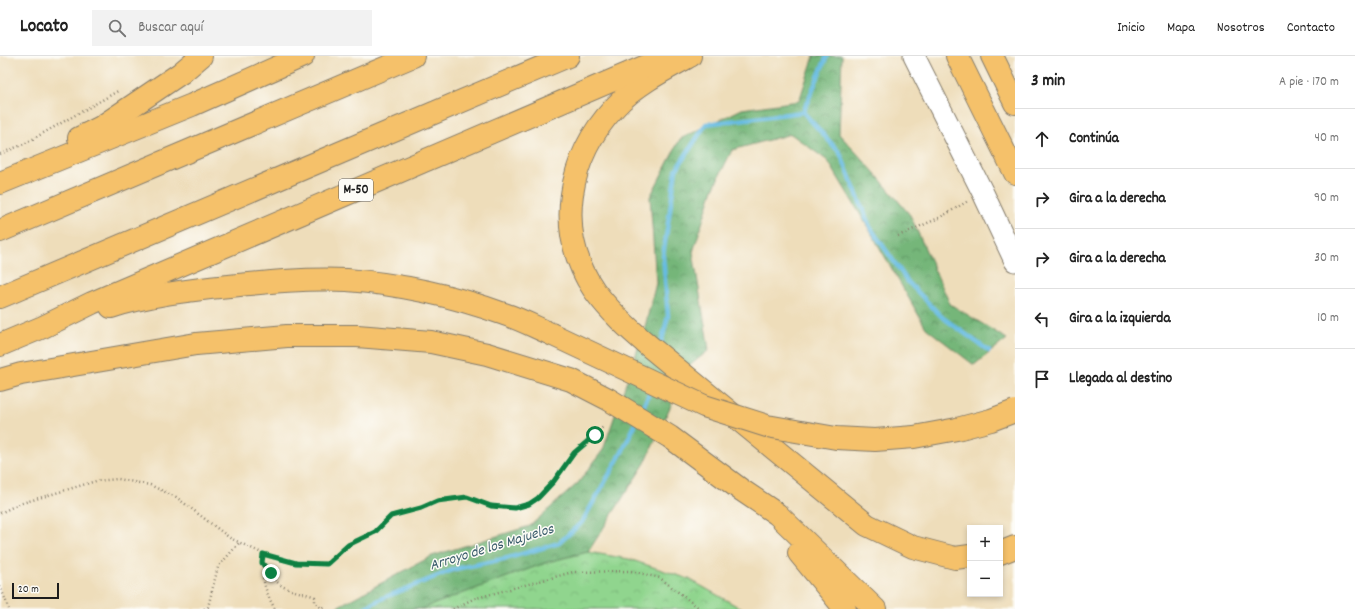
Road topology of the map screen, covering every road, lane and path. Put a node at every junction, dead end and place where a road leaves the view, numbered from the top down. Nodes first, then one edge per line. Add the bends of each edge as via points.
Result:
1 (201, 56) edge
2 (303, 56) edge
3 (413, 56) edge
4 (568, 56) edge
5 (670, 56) edge
6 (690, 56) edge
7 (914, 56) edge
8 (957, 56) edge
9 (992, 56) edge
10 (124, 88) dead end
11 (1015, 103) edge
12 (0, 154) edge
13 (1015, 173) edge
14 (0, 177) edge
15 (0, 183) edge
16 (983, 193) junction
17 (0, 231) edge
18 (898, 236) dead end
19 (1015, 261) edge
20 (0, 297) edge
21 (43, 327) junction
22 (0, 346) edge
23 (0, 380) edge
24 (1015, 411) edge
25 (603, 427) dead end
26 (740, 489) junction
27 (0, 513) edge
28 (239, 543) junction
29 (1015, 546) edge
30 (1003, 552) edge
31 (263, 554) junction
32 (967, 556) edge
33 (262, 563) junction
34 (0, 586) edge
35 (325, 606) dead end
36 (9, 609) edge
37 (204, 609) edge
38 (275, 609) edge
39 (453, 609) edge
40 (700, 609) edge
41 (845, 609) edge
42 (875, 609) edge

1 - 14 highway via 181,73 100,127
2 - 15 highway via 192,105
3 - 17 highway
4 - 20 highway
5 - 21 highway, M-50 via 107,297
6 - 32 highway, bridge via 637,87 615,106 598,128 582,156 574,178 570,220 575,251 584,272 594,289 620,321 867,525 913,547 955,558
7 - 16 street
8 - 13 highway
9 - 11 highway
10 - 12 path via 24,144
16 - 18 path
16 - 19 street
21 - 22 highway, M-50
21 - 24 highway, bridge via 132,301 195,290 284,280 347,280 435,294 505,314 704,406 767,426 836,438 875,440 957,430
23 - 26 highway via 21,374 196,344 287,336 357,336 431,342 487,354 571,380 670,437
25 - 31 path via 574,453 554,481 529,504 515,508 491,506 467,497 437,501 391,516 375,532 348,545 327,564 296,563
26 - 41 highway via 785,535
26 - 42 highway via 777,514
27 - 28 path via 19,504 96,481 118,479 150,485 176,497
28 - 31 path
28 - 37 path via 218,567 208,607
29 - 30 highway
31 - 33 path
33 - 35 path via 284,587 315,597 315,602 321,608
33 - 38 path via 264,588
34 - 36 path
39 - 40 path via 473,599 573,572 631,571 660,578

